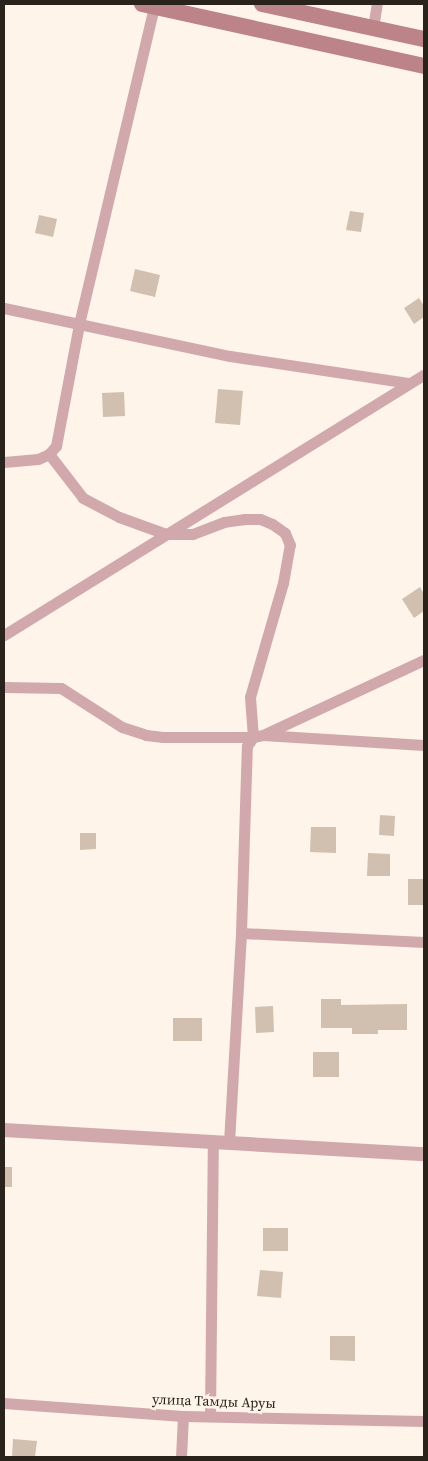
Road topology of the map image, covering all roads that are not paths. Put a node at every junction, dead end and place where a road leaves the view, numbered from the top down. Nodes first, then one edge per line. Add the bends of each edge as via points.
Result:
1 (262, 4) edge
2 (377, 4) edge
3 (148, 5) edge
4 (373, 28) junction
5 (424, 39) edge
6 (424, 66) edge
7 (4, 308) edge
8 (80, 324) junction
9 (424, 375) edge
10 (408, 383) junction
11 (49, 454) junction
12 (4, 462) edge
13 (166, 534) junction
14 (4, 635) edge
15 (424, 660) edge
16 (4, 687) edge
17 (258, 736) junction
18 (424, 745) edge
19 (241, 933) junction
20 (424, 942) edge
21 (4, 1130) edge
22 (213, 1141) junction
23 (229, 1142) junction
24 (424, 1154) edge
25 (4, 1403) edge
26 (183, 1416) junction
27 (210, 1416) junction
28 (424, 1421) edge
29 (181, 1457) edge

1 - 4 main road
2 - 4 street
3 - 6 main road
3 - 8 street
4 - 5 main road
7 - 8 street
8 - 10 street via 230,356
8 - 11 street via 56,446
9 - 10 street
10 - 13 street
11 - 12 street via 38,459
11 - 13 street via 83,498 119,517
13 - 14 street
13 - 17 street via 192,534 224,522 260,519 285,533 290,545 283,583 250,697
15 - 17 street
16 - 17 street via 61,688 122,727 146,735
17 - 18 street
17 - 19 street via 247,746
19 - 20 street
19 - 23 street
21 - 22 street
22 - 23 street
22 - 27 street
23 - 24 street
25 - 26 street, улица Тамды Аруы
26 - 27 street, улица Тамды Аруы
26 - 29 street
27 - 28 street, улица Тамды Аруы

